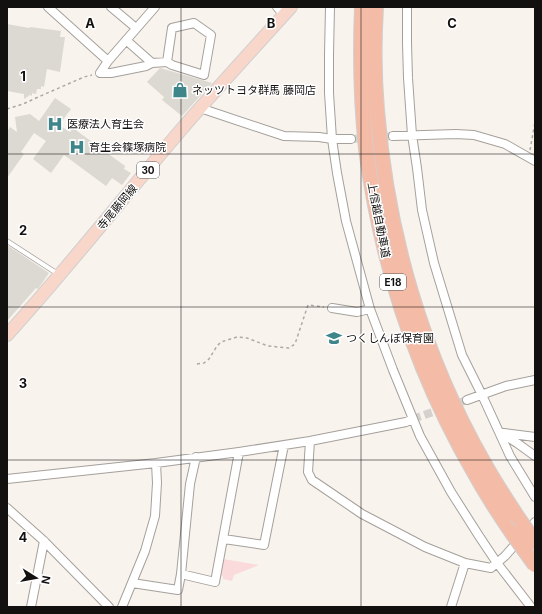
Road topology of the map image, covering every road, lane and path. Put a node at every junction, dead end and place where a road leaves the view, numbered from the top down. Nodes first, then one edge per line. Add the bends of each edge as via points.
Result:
1 (48, 7) edge
2 (111, 7) edge
3 (156, 7) edge
4 (330, 7) edge
5 (362, 7) edge
6 (376, 7) edge
7 (407, 7) edge
8 (284, 10) edge
9 (136, 28) junction
10 (126, 40) junction
11 (108, 61) junction
12 (167, 62) junction
13 (152, 63) junction
14 (100, 73) junction
15 (200, 108) junction
16 (7, 109) edge
17 (535, 122) edge
18 (412, 135) junction
19 (393, 136) tunnel mouth
20 (332, 139) junction
21 (351, 139) tunnel mouth
22 (532, 159) edge
23 (7, 241) edge
24 (60, 275) junction
25 (332, 308) joint
26 (370, 309) junction
27 (7, 335) edge
28 (196, 364) dead end
29 (535, 380) edge
30 (482, 395) junction
31 (467, 400) tunnel mouth
32 (413, 419) junction
33 (499, 432) junction
34 (535, 437) edge
35 (310, 441) junction
36 (284, 445) junction
37 (239, 452) junction
38 (535, 456) edge
39 (196, 457) junction
40 (156, 463) junction
41 (7, 479) edge
42 (535, 497) edge
43 (7, 508) edge
44 (535, 522) edge
45 (224, 539) junction
46 (44, 541) junction
47 (535, 542) edge
48 (465, 563) junction
49 (497, 563) junction
50 (535, 565) edge
51 (181, 574) junction
52 (132, 583) junction
53 (31, 607) edge
54 (109, 607) edge
55 (122, 607) edge
56 (451, 607) edge
57 (531, 607) edge

1 - 11 street
2 - 9 street
3 - 9 street
4 - 20 street via 329,93
5 - 50 highway, 上信越自動車道 / E18, bridge via 361,69 366,148 379,223 396,293 410,336 440,407 493,505
6 - 47 highway, 上信越自動車道 / E18, bridge via 375,68 380,145 392,220 403,266 423,332 453,402 484,462
7 - 18 street
8 - 15 main road, 寺尾藤岡線 / 30
9 - 10 street
10 - 11 street
10 - 13 street
11 - 14 street
12 - 12 street via 172,28 194,23 211,35 204,75
12 - 13 street
13 - 14 street via 111,73
14 - 16 path via 84,77
15 - 20 street via 284,136
15 - 24 main road, 寺尾藤岡線 / 30
17 - 22 path
18 - 19 street
18 - 22 street via 474,135 505,144
18 - 30 street via 422,210 434,263 462,355
20 - 21 street
20 - 26 street via 346,221
23 - 24 lane
24 - 27 main road, 寺尾藤岡線 / 30
25 - 26 street via 357,312
25 - 28 path via 308,305 295,344 289,348 268,346 237,337 221,342 209,359
26 - 32 street
29 - 30 street via 506,386
30 - 31 street
30 - 33 street
32 - 35 street
32 - 49 street via 451,492
33 - 34 street
33 - 38 street
33 - 42 street via 510,456
35 - 36 street
35 - 48 street via 308,472 312,480 362,514 425,547
36 - 37 street
36 - 45 street via 264,545
37 - 39 street
37 - 45 street
39 - 40 street
39 - 51 street via 190,484
40 - 41 street
40 - 52 street via 155,516
43 - 46 street
44 - 49 street
45 - 51 street via 215,582
46 - 53 street
46 - 54 street
48 - 49 street via 491,568
48 - 56 street
49 - 57 street
51 - 52 street via 178,590
52 - 55 street

